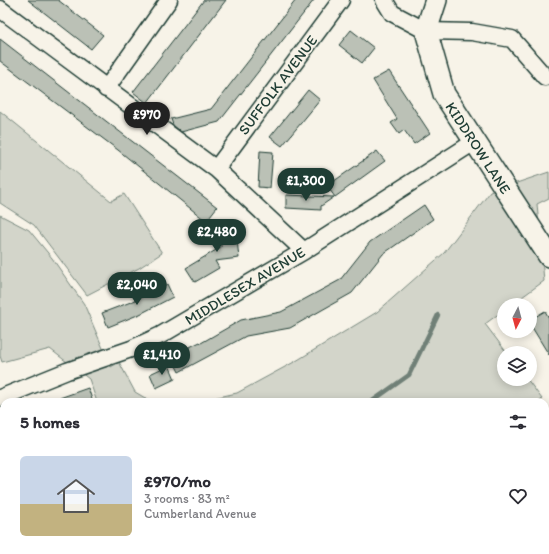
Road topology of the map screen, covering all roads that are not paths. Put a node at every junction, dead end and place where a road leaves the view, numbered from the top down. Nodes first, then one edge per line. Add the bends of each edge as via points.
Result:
1 (169, 0) edge
2 (341, 0) edge
3 (384, 0) edge
4 (436, 0) edge
5 (0, 9) edge
6 (426, 31) junction
7 (545, 77) dead end
8 (106, 89) junction
9 (474, 142) junction
10 (216, 169) junction
11 (546, 246) edge
12 (304, 251) junction
13 (0, 398) edge

1 - 8 street
2 - 10 street, SUFFOLK AVENUE
3 - 6 street via 392,13
4 - 6 main road
5 - 8 street
6 - 7 street via 472,32 512,39
6 - 9 main road, KIDDROW LANE via 444,94
8 - 10 street
9 - 11 main road, KIDDROW LANE
9 - 12 street, MIDDLESEX AVENUE
10 - 12 street
12 - 13 street, MIDDLESEX AVENUE via 161,335 131,349

